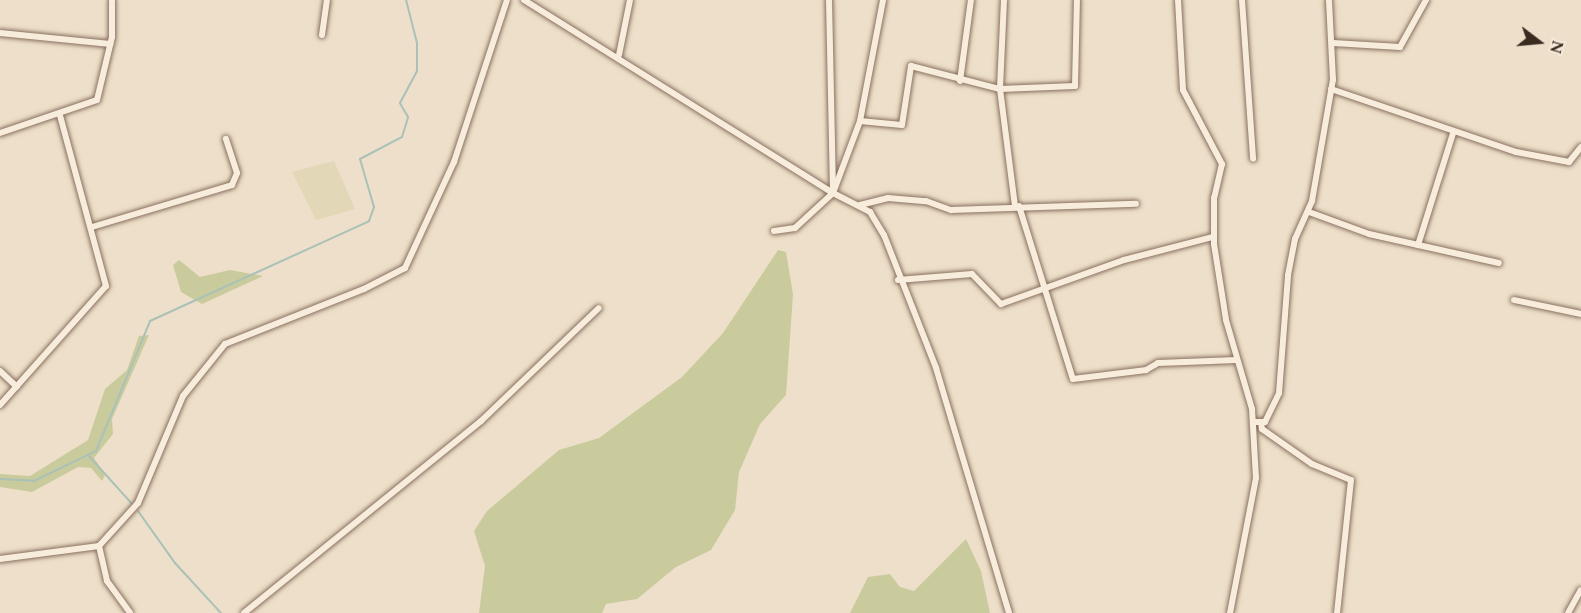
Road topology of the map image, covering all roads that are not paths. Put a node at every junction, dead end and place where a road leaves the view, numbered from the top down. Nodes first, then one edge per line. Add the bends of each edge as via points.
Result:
1 (112, 0) edge
2 (327, 0) edge
3 (507, 0) edge
4 (524, 0) edge
5 (630, 0) edge
6 (829, 0) edge
7 (883, 0) edge
8 (971, 0) edge
9 (1004, 0) edge
10 (1077, 0) edge
11 (1178, 0) edge
12 (1242, 0) edge
13 (1329, 0) edge
14 (1426, 0) edge
15 (0, 33) edge
16 (322, 35) dead end
17 (1333, 43) junction
18 (110, 44) junction
19 (619, 55) junction
20 (960, 81) junction
21 (1000, 89) junction
22 (1331, 89) junction
23 (60, 116) junction
24 (860, 121) junction
25 (0, 133) edge
26 (1453, 134) junction
27 (226, 139) dead end
28 (1581, 147) edge
29 (1253, 159) dead end
30 (833, 192) junction
31 (1136, 204) dead end
32 (860, 205) junction
33 (1017, 206) junction
34 (1309, 212) junction
35 (92, 226) junction
36 (774, 231) dead end
37 (1213, 237) junction
38 (1418, 245) junction
39 (1499, 263) dead end
40 (898, 280) junction
41 (1046, 287) junction
42 (1514, 300) dead end
43 (599, 308) dead end
44 (1581, 314) edge
45 (1237, 360) junction
46 (0, 371) edge
47 (16, 387) junction
48 (0, 405) edge
49 (1253, 422) junction
50 (1261, 422) junction
51 (99, 546) junction
52 (0, 559) edge
53 (1581, 590) edge
54 (130, 613) edge
55 (244, 613) edge
56 (1009, 613) edge
57 (1230, 613) edge
58 (1336, 613) edge
59 (1568, 613) edge

1 - 18 street
2 - 16 street
3 - 51 street via 454,162 405,268 364,290 225,344 183,396 138,503
4 - 19 street
5 - 19 street
6 - 30 street
7 - 24 street
8 - 20 street
9 - 21 street
10 - 21 street via 1075,86
11 - 37 street via 1183,90 1222,164
12 - 29 street
13 - 17 street
14 - 17 street via 1400,47
15 - 18 street
17 - 22 street
18 - 23 street via 98,100
19 - 30 street via 790,170
20 - 21 street
20 - 24 street via 910,66 902,125
21 - 33 street
22 - 26 street
22 - 34 street
23 - 25 street
23 - 35 street
24 - 30 street
26 - 28 street via 1569,162
26 - 38 street
27 - 35 street via 237,173 232,184
30 - 32 street
30 - 36 street via 795,228
31 - 33 street
32 - 33 street via 888,198 926,201 951,210
32 - 40 street via 884,235
33 - 41 street
34 - 38 street
34 - 50 street via 1295,239 1288,275 1279,393
35 - 47 street via 106,286
37 - 41 street
37 - 45 street
38 - 39 street
40 - 41 street via 972,274 1001,304
40 - 56 street via 936,368
41 - 45 street via 1073,379 1146,370 1158,363
42 - 44 street
43 - 55 street via 481,421
45 - 49 street
46 - 47 street
47 - 48 street
49 - 50 street
49 - 57 street via 1256,478
50 - 58 street via 1262,429 1312,464 1351,480
51 - 52 street
51 - 54 street via 107,581
53 - 59 street

